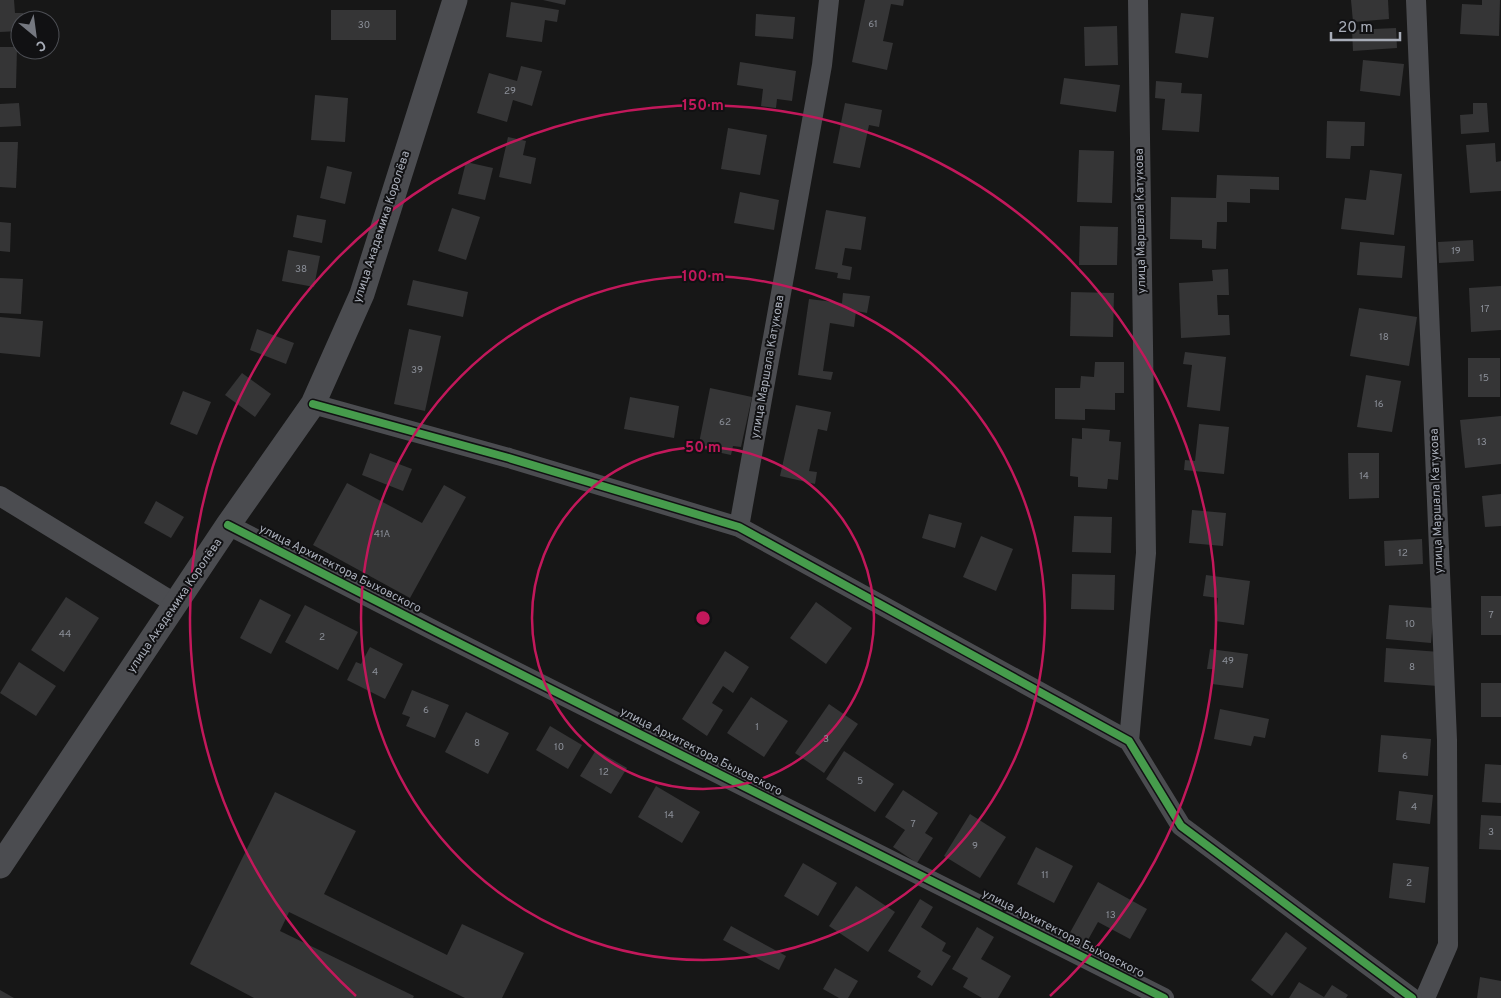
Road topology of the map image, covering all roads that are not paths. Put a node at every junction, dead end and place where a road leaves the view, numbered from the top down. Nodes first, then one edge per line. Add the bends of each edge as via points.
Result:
1 (455, 0) edge
2 (829, 0) edge
3 (1138, 0) edge
4 (1416, 0) edge
5 (313, 404) junction
6 (2, 493) edge
7 (228, 525) junction
8 (739, 527) junction
9 (176, 604) junction
10 (1129, 741) junction
11 (0, 866) edge
12 (1164, 998) edge
13 (1412, 998) edge
14 (1425, 998) edge

1 - 5 street, улица Академика Королёва via 362,294
2 - 8 street, улица Маршала Катукова via 822,65
3 - 10 street, улица Маршала Катукова via 1146,553
4 - 14 street, улица Маршала Катукова via 1447,740 1448,945
5 - 7 street, улица Академика Королёва
5 - 8 street
6 - 9 street
7 - 9 street, улица Академика Королёва
7 - 12 street, улица Архитектора Быховского
8 - 10 street
9 - 11 street, улица Академика Королёва
10 - 13 street via 1181,826

